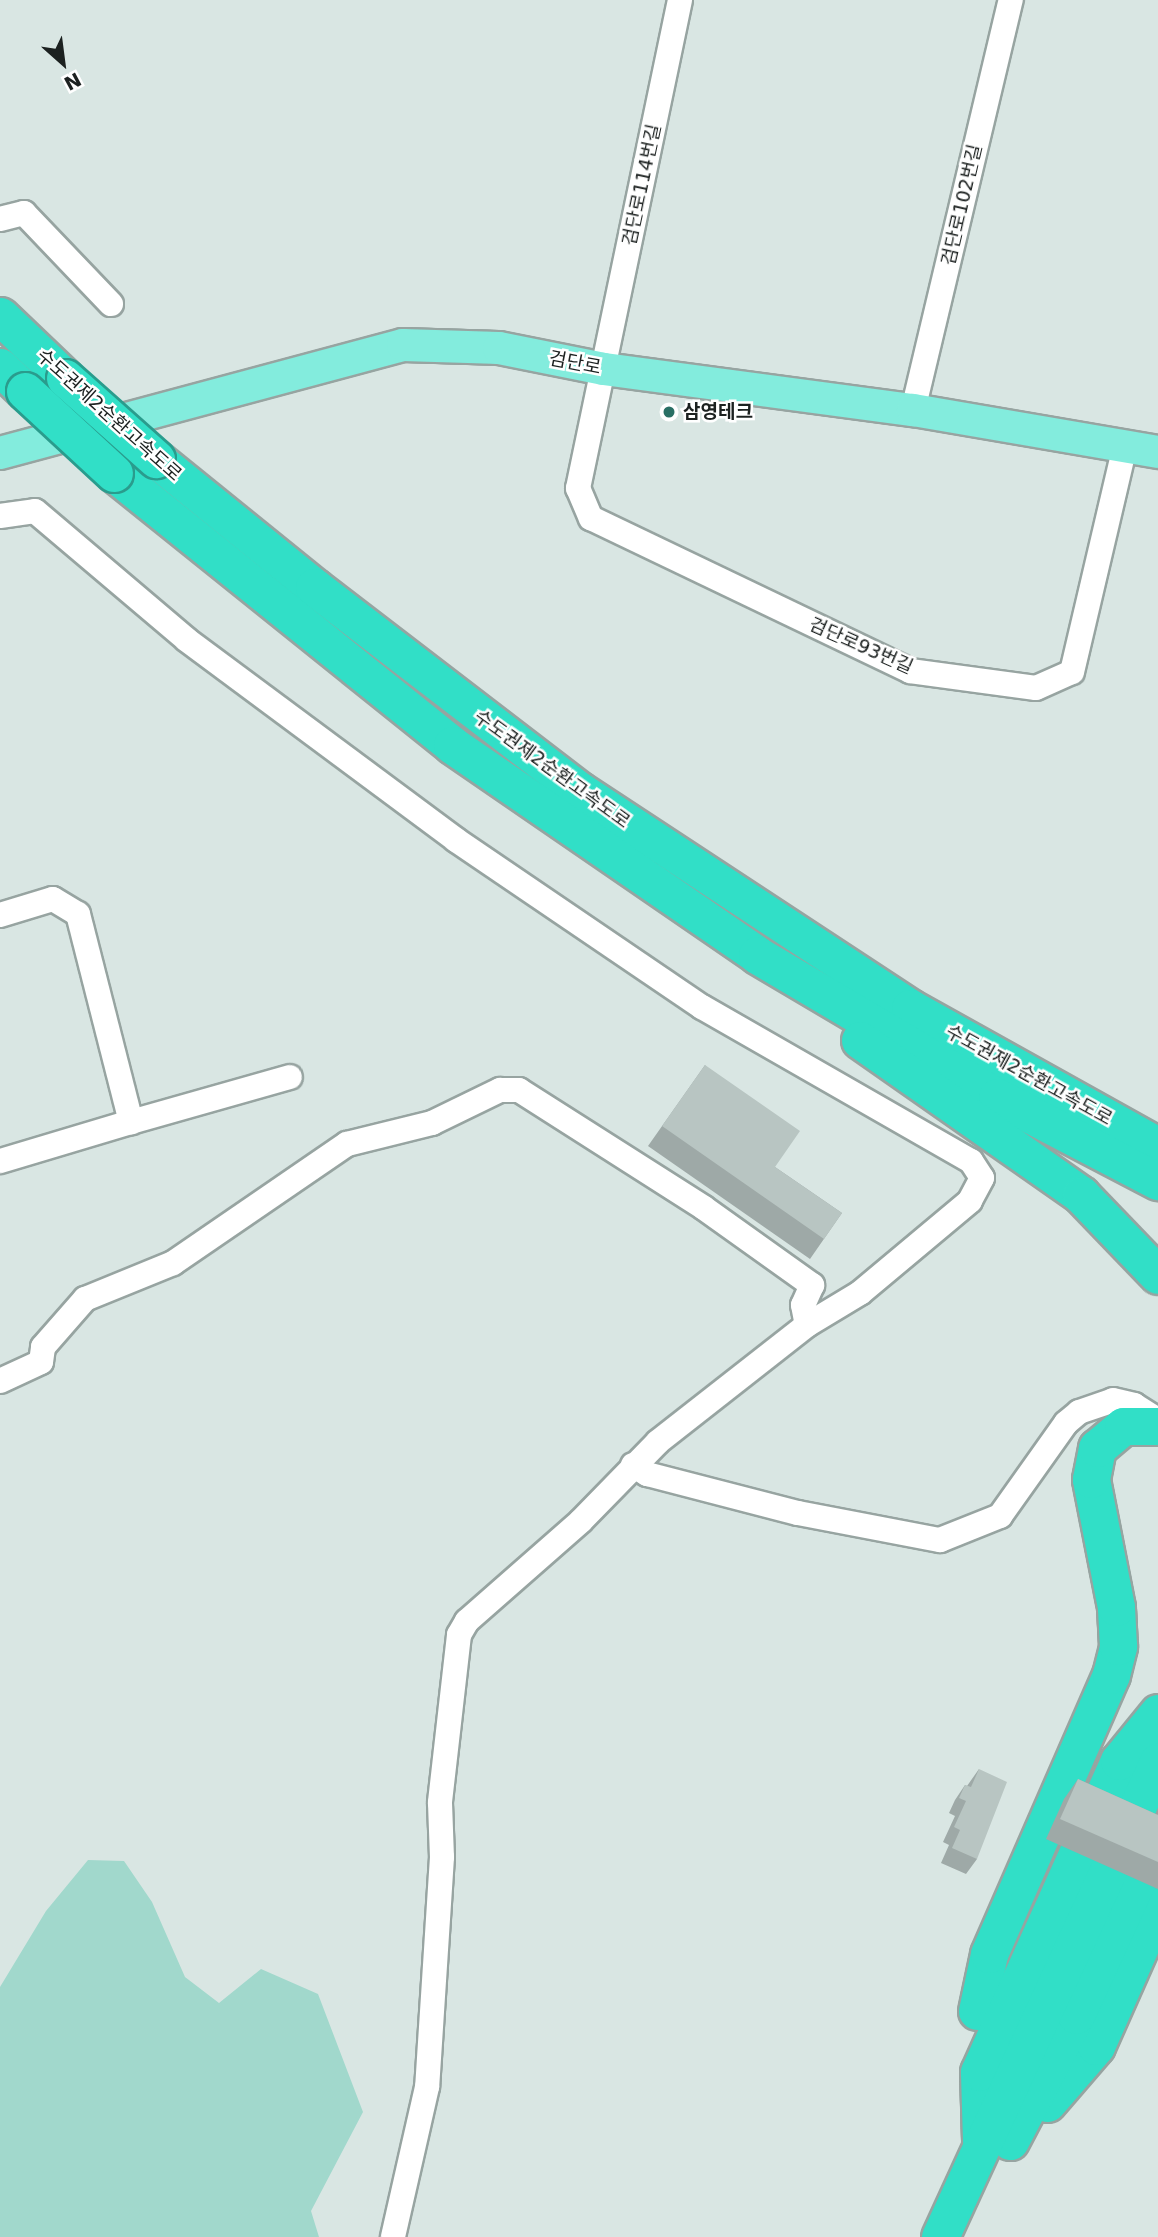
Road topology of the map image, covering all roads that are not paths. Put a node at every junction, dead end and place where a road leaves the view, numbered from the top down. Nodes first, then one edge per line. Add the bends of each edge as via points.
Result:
1 (680, 0) edge
2 (1011, 0) edge
3 (0, 219) edge
4 (111, 304) dead end
5 (0, 316) edge
6 (604, 369) junction
7 (13, 379) edge
8 (913, 410) junction
9 (1125, 446) junction
10 (1158, 452) edge
11 (0, 453) edge
12 (0, 516) edge
13 (0, 915) edge
14 (757, 955) junction
15 (290, 1077) dead end
16 (131, 1122) junction
17 (1158, 1146) edge
18 (0, 1161) edge
19 (1158, 1181) edge
20 (1158, 1275) edge
21 (807, 1325) junction
22 (0, 1381) edge
23 (1158, 1420) edge
24 (1158, 1426) edge
25 (633, 1465) junction
26 (1158, 1694) edge
27 (1158, 1702) edge
28 (1158, 1713) edge
29 (1158, 1723) edge
30 (1158, 1737) edge
31 (1158, 1762) edge
32 (1156, 1818) edge
33 (1158, 1872) edge
34 (1158, 1906) edge
35 (977, 2011) junction
36 (978, 2060) junction
37 (993, 2150) junction
38 (954, 2234) edge
39 (393, 2237) edge

1 - 6 lane, 검단로114번길
2 - 8 lane, 검단로102번길
3 - 4 lane via 24,214
5 - 17 highway, 수도권제2순환고속도로, bridge via 156,459 580,791 900,1002
6 - 8 main road, 검단로
6 - 9 lane, 검단로93번길 via 578,488 591,518 910,671 1036,688 1072,672
6 - 11 main road, 검단로 via 499,348 403,345 132,414
7 - 14 highway, 수도권제2순환고속도로, bridge via 114,473 452,745
8 - 9 main road, 검단로
9 - 10 main road, 검단로
12 - 21 lane via 35,511 187,640 581,927 702,1007 971,1161 982,1178 970,1201 860,1293
13 - 16 lane via 53,899 78,914
14 - 19 highway, 수도권제2순환고속도로 via 997,1097
14 - 20 highway via 929,1092 1081,1195
15 - 16 lane
16 - 18 lane
21 - 22 lane via 803,1306 812,1285 704,1208 519,1090 500,1090 432,1123 347,1144 173,1263 85,1299 49,1339 41,1362
21 - 25 lane
23 - 25 lane via 1134,1405 1113,1400 1079,1412 1066,1423 1000,1516 940,1540 798,1513 647,1474
24 - 35 highway via 1123,1426 1097,1448 1091,1479 1116,1607 1116,1656 989,1954
25 - 39 lane via 581,1521 467,1621 459,1635 440,1803 442,1857 427,2087
26 - 35 highway via 1094,1747
27 - 36 highway via 1105,1756
28 - 36 highway via 1119,1761
29 - 37 highway via 1130,1763 989,2073
30 - 37 highway via 1002,2078
31 - 37 highway
32 - 37 highway
33 - 37 highway via 1081,2037
34 - 37 highway via 1096,2046
35 - 36 highway
36 - 37 highway
37 - 38 highway

